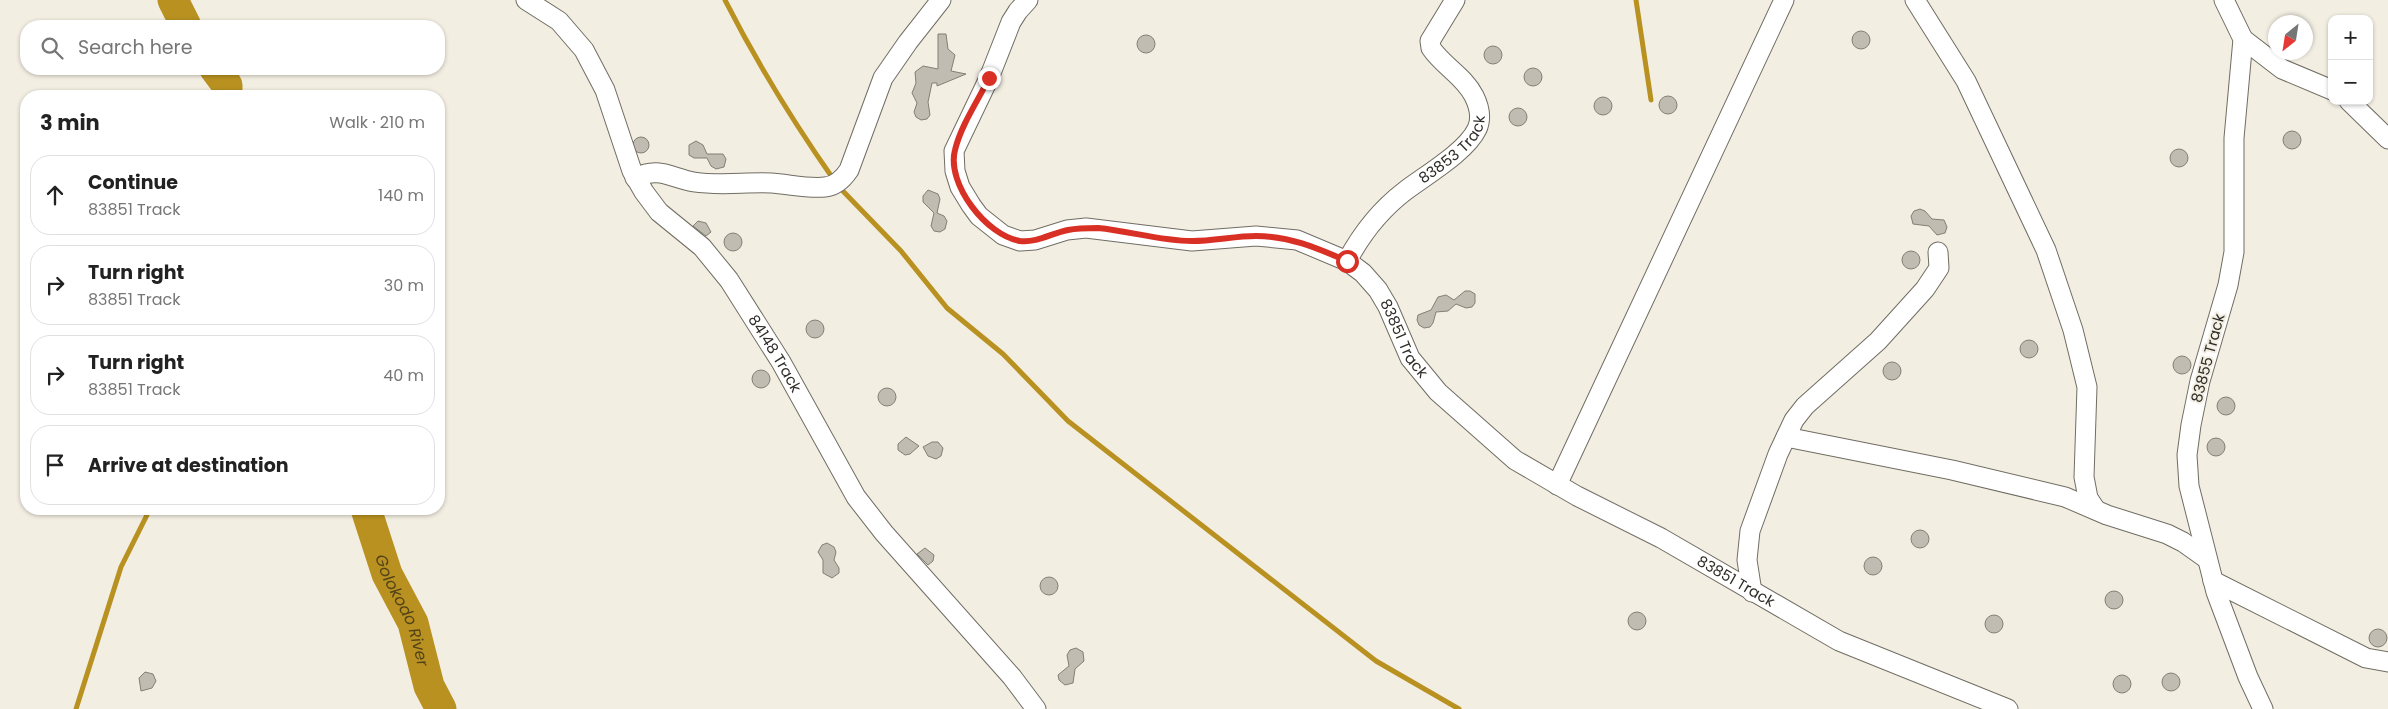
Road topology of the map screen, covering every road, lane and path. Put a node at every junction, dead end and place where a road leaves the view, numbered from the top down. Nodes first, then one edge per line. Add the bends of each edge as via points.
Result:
1 (526, 0) edge
2 (941, 0) edge
3 (1028, 0) edge
4 (1455, 0) edge
5 (1784, 0) edge
6 (1915, 0) edge
7 (2224, 0) edge
8 (2243, 39) junction
9 (2328, 88) edge
10 (2352, 105) edge
11 (2388, 139) edge
12 (635, 178) junction
13 (1938, 252) dead end
14 (1347, 261) junction
15 (1786, 437) junction
16 (1557, 485) junction
17 (2096, 510) junction
18 (2207, 559) junction
19 (2213, 581) junction
20 (1752, 592) junction
21 (2388, 662) edge
22 (1036, 709) edge
23 (2008, 709) edge
24 (2262, 709) edge

1 - 12 street, 84148 Track via 571,32 595,68
2 - 12 street via 883,78 849,170 836,184 825,187 693,182 657,172 646,172
3 - 14 street, 83851 Track via 1011,22 989,78 954,151 960,187 971,205 991,226 1020,241 1086,228 1192,241 1256,236 1279,238 1297,240
4 - 14 street, 83853 Track via 1430,41 1431,48 1474,96 1480,111 1477,129 1462,147 1403,192 1376,218 1359,238
5 - 16 street
6 - 17 street via 1966,81 2046,250 2088,387 2084,477 2088,498
7 - 8 street
8 - 9 street via 2282,69
8 - 18 street, 83855 Track via 2235,122 2234,252 2228,285 2200,381 2187,455 2189,486
10 - 11 street
12 - 22 street, 84148 Track via 659,212 702,247 729,280 781,362 856,497
13 - 15 street via 1939,268 1925,289 1878,341 1806,406
14 - 16 street, 83851 Track via 1363,272 1378,290 1410,358 1438,392 1515,460
15 - 17 street via 2006,482 2065,497
15 - 20 street via 1750,531 1747,560
16 - 20 street, 83851 Track via 1661,538
17 - 18 street via 2167,534
18 - 19 street, 83855 Track
19 - 21 street via 2366,658
19 - 24 street, 83855 Track
20 - 23 street, 83851 Track via 1839,642

